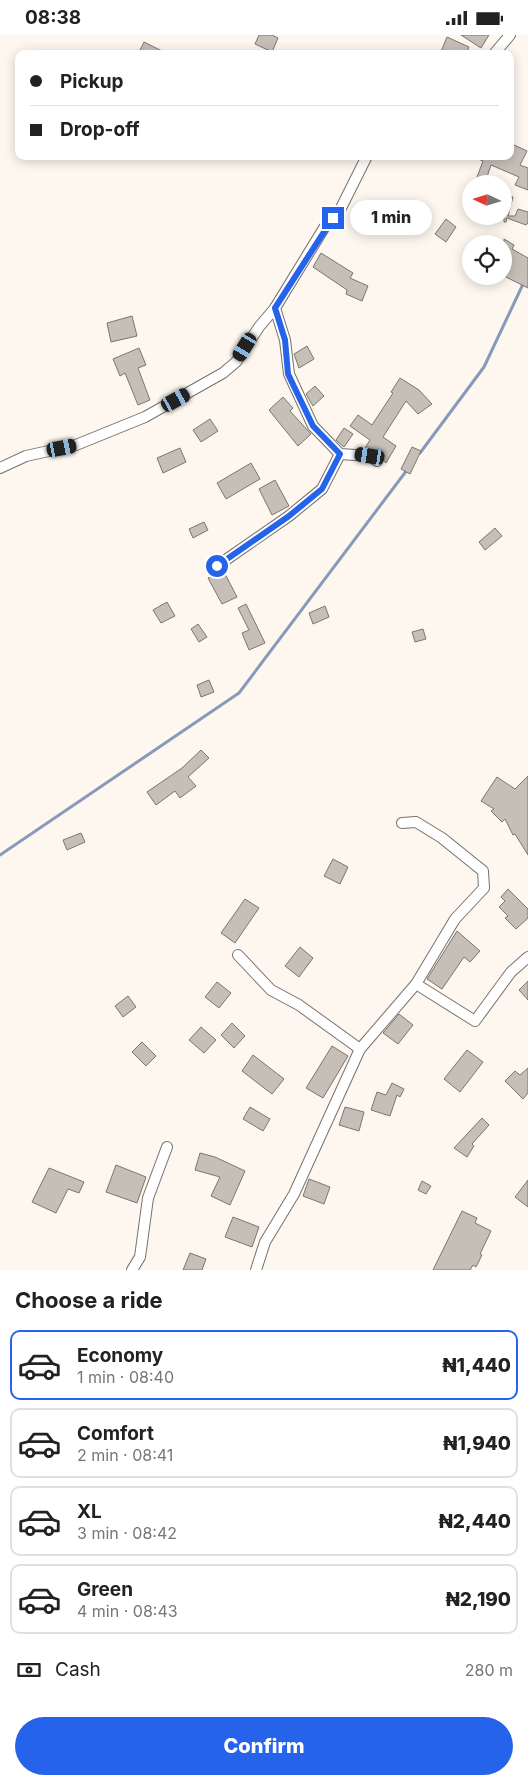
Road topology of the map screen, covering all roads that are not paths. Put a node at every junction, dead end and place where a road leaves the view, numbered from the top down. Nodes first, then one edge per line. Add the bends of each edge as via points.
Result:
1 (510, 35) edge
2 (497, 50) edge
3 (365, 160) edge
4 (275, 308) junction
5 (340, 454) junction
6 (377, 461) dead end
7 (0, 468) edge
8 (217, 566) dead end
9 (402, 823) dead end
10 (238, 955) dead end
11 (528, 957) edge
12 (416, 983) junction
13 (360, 1049) junction
14 (167, 1147) dead end
15 (132, 1270) edge
16 (256, 1270) edge

1 - 2 street
3 - 4 street via 341,208 324,228
4 - 5 street via 285,340 288,374 313,426
4 - 7 street via 236,362 191,392 145,417 76,445 26,456
5 - 6 street via 370,456
5 - 8 street via 322,489
9 - 12 street via 416,822 483,871 484,888 456,919
10 - 13 street via 272,991 299,1005
11 - 12 street via 511,971 475,1021
12 - 13 street
13 - 16 street via 294,1193 265,1242
14 - 15 street via 148,1198 140,1257

